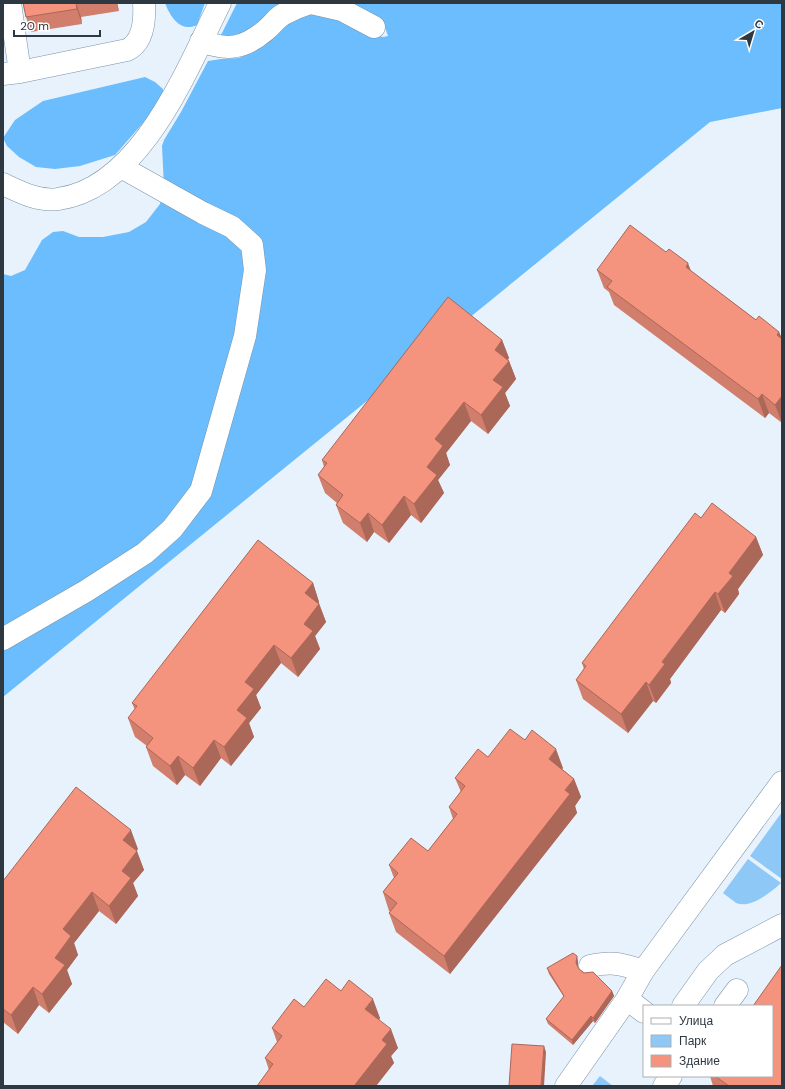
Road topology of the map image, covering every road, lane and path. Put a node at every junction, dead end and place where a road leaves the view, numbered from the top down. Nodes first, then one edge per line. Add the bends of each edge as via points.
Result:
1 (10, 3) edge
2 (144, 3) edge
3 (220, 3) edge
4 (311, 3) edge
5 (374, 27) dead end
6 (201, 41) junction
7 (11, 73) edge
8 (121, 167) junction
9 (3, 184) edge
10 (3, 639) edge
11 (782, 782) edge
12 (782, 925) edge
13 (590, 966) dead end
14 (643, 971) junction
15 (627, 999) junction
16 (684, 1005) edge
17 (643, 1011) edge
18 (671, 1077) edge
19 (566, 1086) edge
20 (664, 1086) edge

1 - 7 street
2 - 7 street via 143,28 134,47
3 - 6 street
4 - 5 street via 342,10
4 - 6 street via 281,16 265,31 237,46 224,48
6 - 8 street via 168,106 153,129
8 - 9 street via 79,194 57,199 37,198
8 - 10 street via 232,227 252,244 255,270 245,336 201,491 172,529 145,553
11 - 14 street
12 - 16 street via 725,955 708,971
13 - 14 street via 605,963 622,964
14 - 15 street
15 - 17 street
15 - 19 street
18 - 20 street

